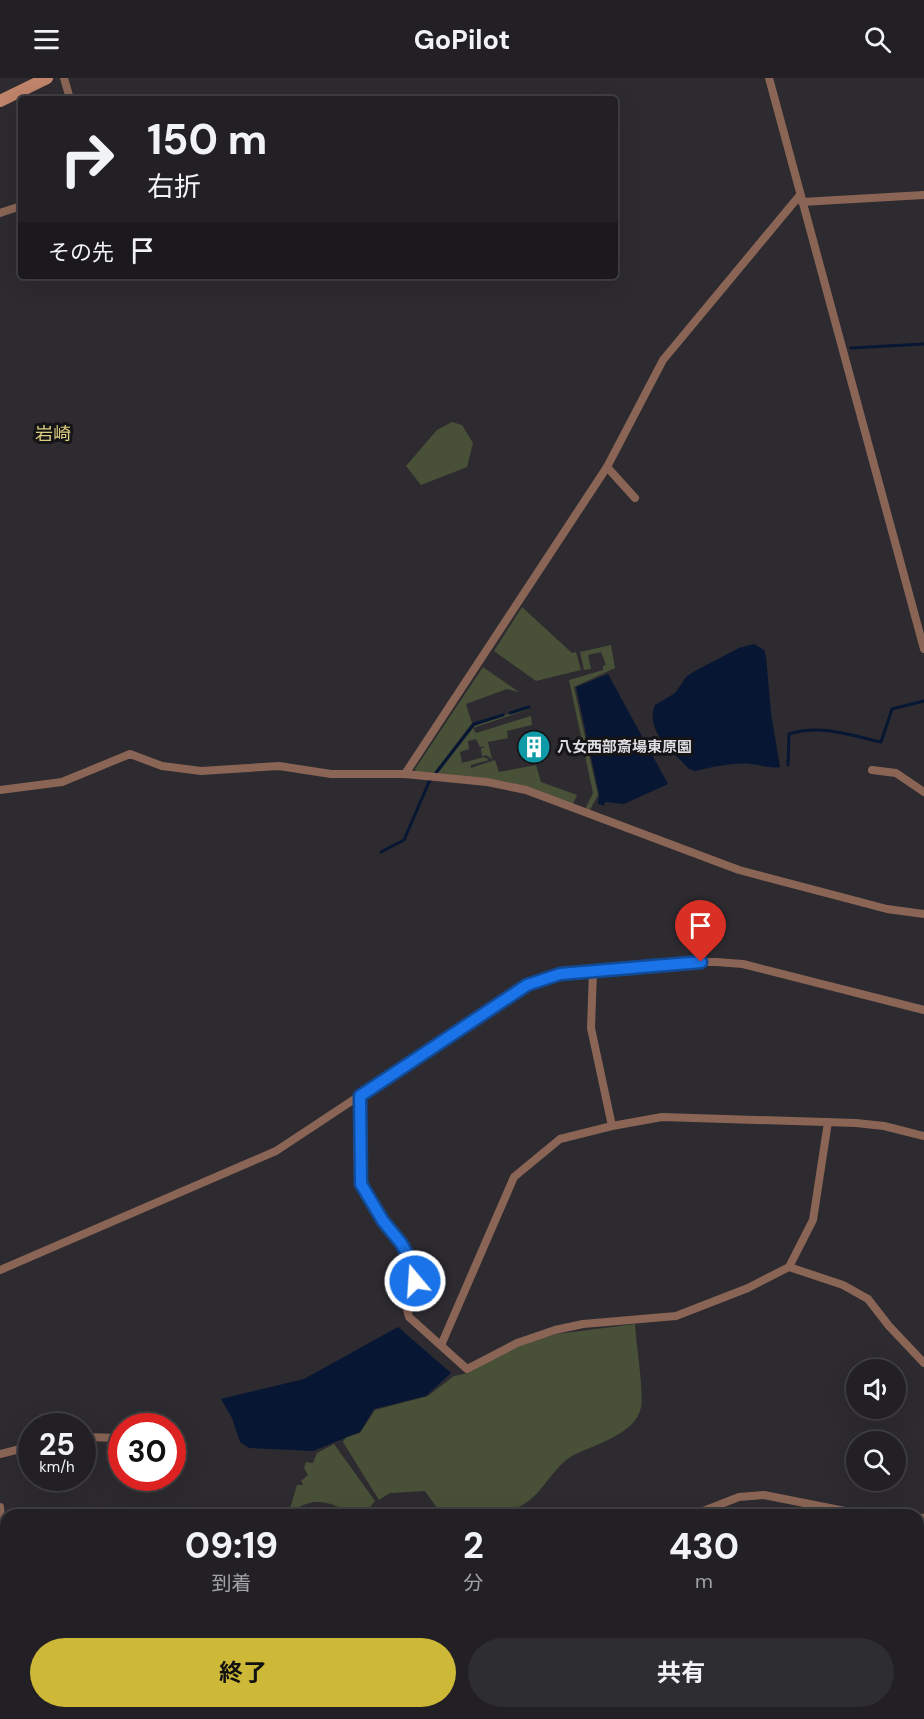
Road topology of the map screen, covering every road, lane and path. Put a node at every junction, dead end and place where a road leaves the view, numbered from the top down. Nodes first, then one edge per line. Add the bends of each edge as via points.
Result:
1 (47, 78) edge
2 (64, 78) edge
3 (769, 78) edge
4 (69, 96) edge
5 (0, 101) edge
6 (924, 195) edge
7 (801, 199) junction
8 (18, 207) edge
9 (0, 213) edge
10 (607, 467) junction
11 (635, 498) dead end
12 (924, 649) edge
13 (872, 770) dead end
14 (405, 774) junction
15 (0, 790) edge
16 (924, 792) edge
17 (924, 914) edge
18 (593, 971) junction
19 (924, 1010) edge
20 (360, 1096) junction
21 (828, 1122) junction
22 (612, 1126) junction
23 (924, 1136) edge
24 (789, 1267) junction
25 (0, 1270) edge
26 (442, 1343) junction
27 (924, 1363) edge
28 (18, 1450) edge
29 (0, 1454) edge
30 (709, 1509) edge
31 (836, 1509) edge

1 - 5 street
2 - 4 street
3 - 7 street
6 - 7 street
7 - 10 street via 663,360
7 - 12 street
8 - 9 street
10 - 11 street
10 - 14 street
13 - 16 street via 896,773
14 - 15 street via 331,774 279,766 201,771 162,766 130,754 62,782
14 - 17 street via 526,790 740,870 887,909
18 - 19 street via 686,962 743,964
18 - 20 street via 560,974 527,985
18 - 22 street via 591,1028
20 - 25 street via 276,1151
20 - 26 street via 361,1184 410,1259 415,1281 414,1297 407,1309 409,1317
21 - 22 street via 662,1118
21 - 23 street via 884,1126
21 - 24 street via 813,1220
22 - 26 street via 560,1139 514,1177
24 - 26 street via 739,1292 676,1316 555,1330 517,1343 467,1369
24 - 27 street via 868,1299
28 - 29 street
30 - 31 street via 740,1497 765,1495

